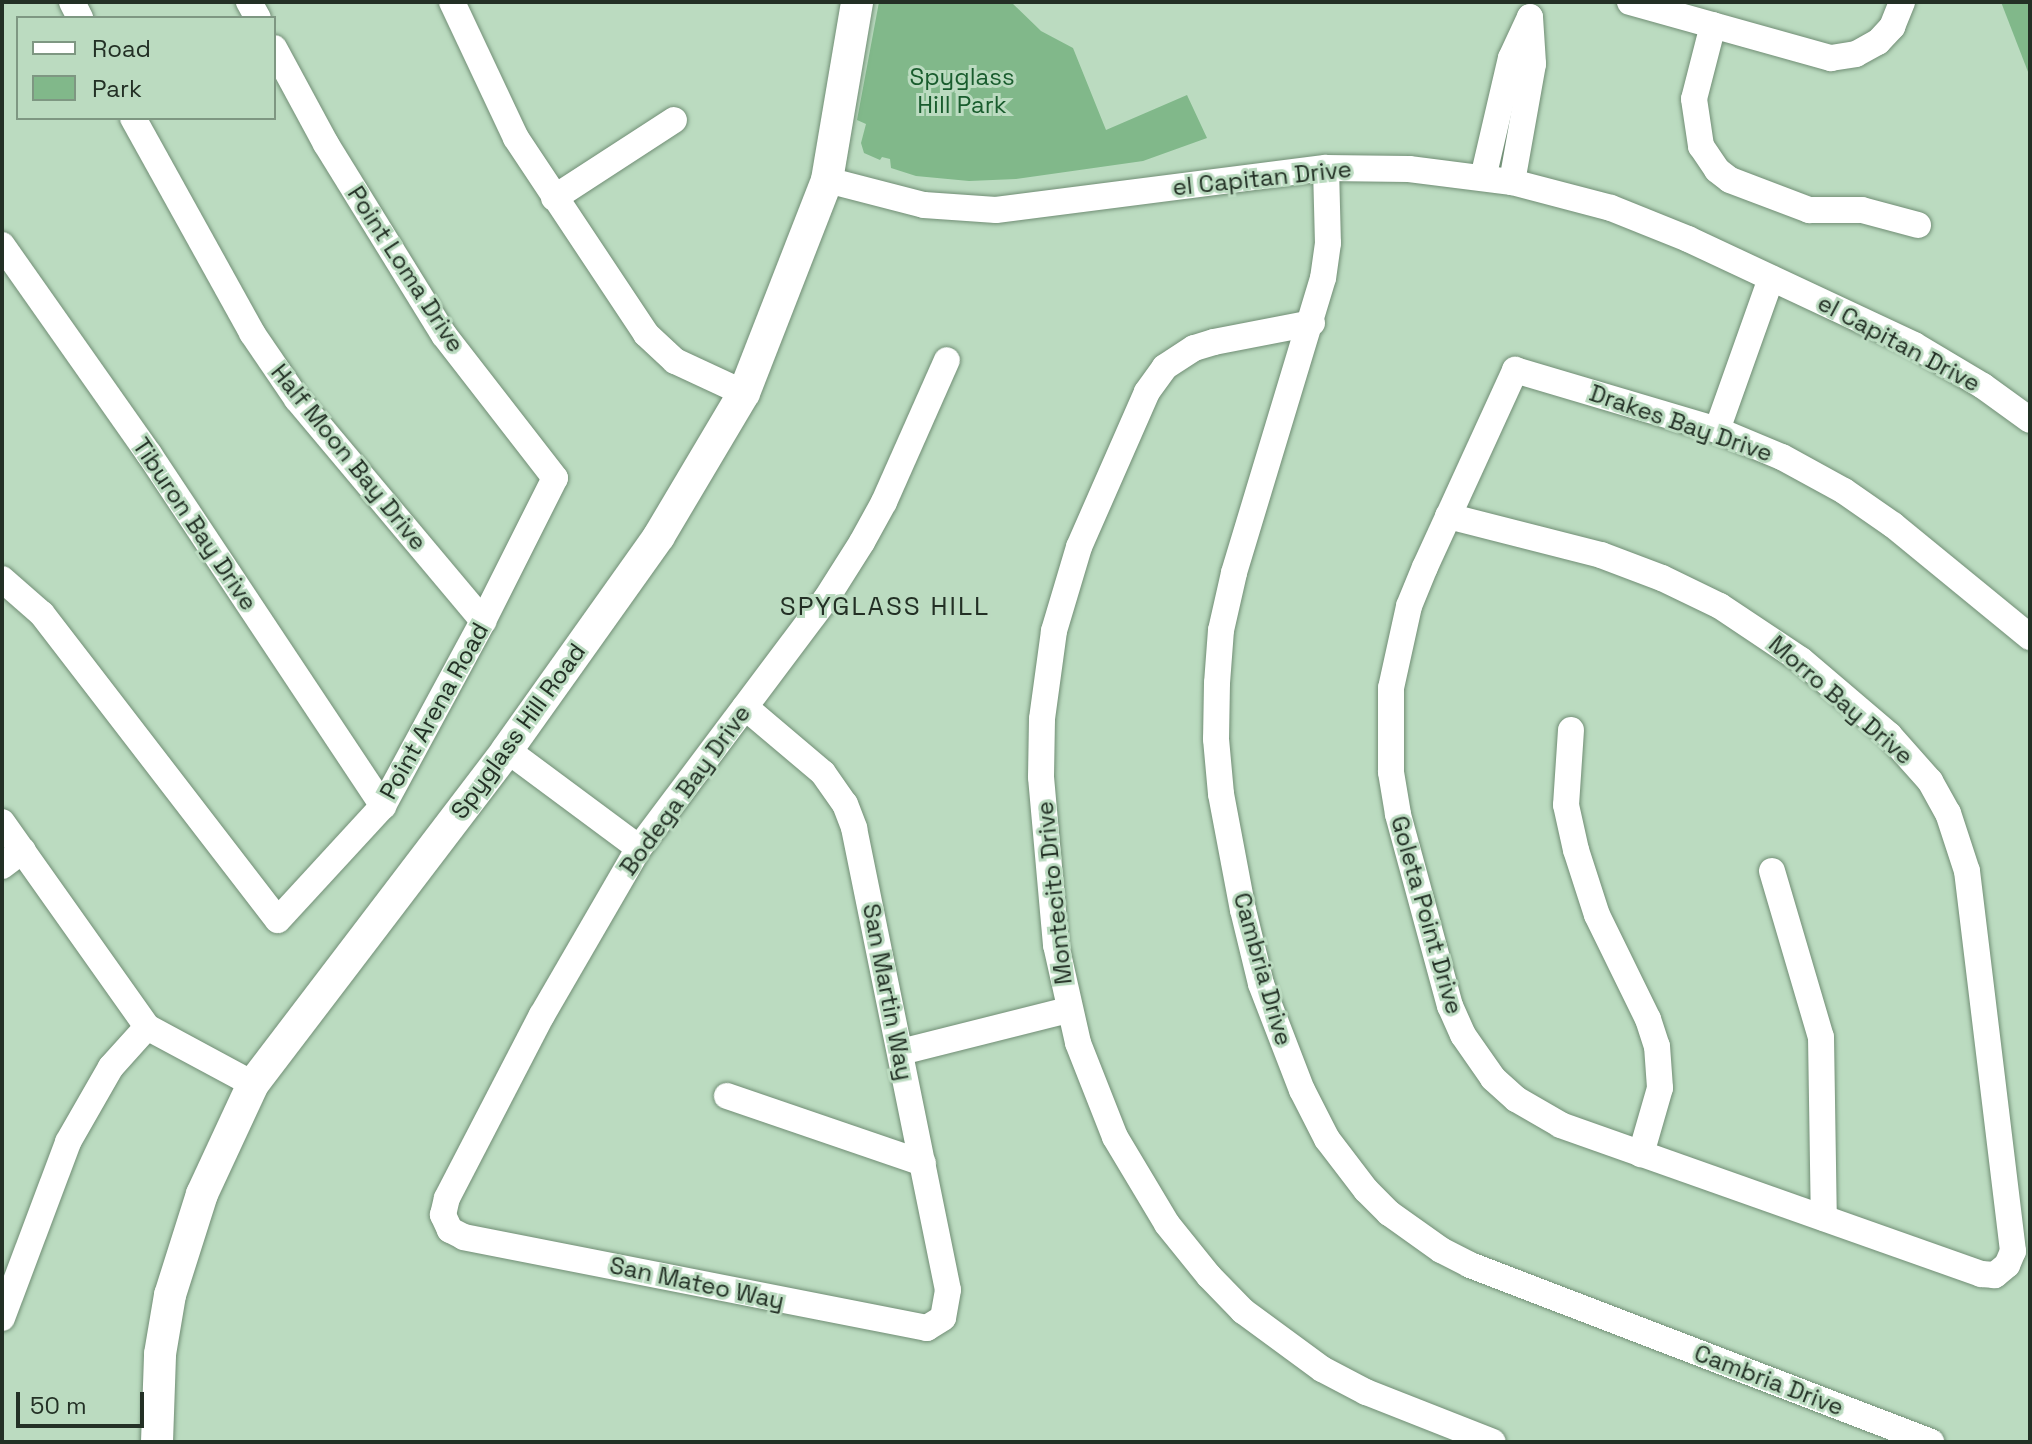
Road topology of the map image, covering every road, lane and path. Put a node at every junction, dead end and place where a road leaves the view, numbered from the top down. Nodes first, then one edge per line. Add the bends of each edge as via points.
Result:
1 (452, 2) edge
2 (857, 2) edge
3 (1636, 2) edge
4 (1902, 2) edge
5 (1533, 9) edge
6 (1713, 25) junction
7 (276, 52) edge
8 (134, 120) edge
9 (674, 120) dead end
10 (1326, 168) junction
11 (1483, 178) junction
12 (827, 180) junction
13 (1512, 182) junction
14 (554, 198) junction
15 (1918, 225) dead end
16 (2, 245) edge
17 (1771, 278) junction
18 (1312, 323) junction
19 (947, 360) dead end
20 (1515, 370) joint
21 (744, 393) junction
22 (2030, 420) edge
23 (1717, 430) junction
24 (555, 478) joint
25 (1448, 516) junction
26 (2, 579) edge
27 (483, 621) junction
28 (2030, 637) edge
29 (745, 707) junction
30 (1571, 730) dead end
31 (507, 750) junction
32 (383, 806) junction
33 (2, 822) edge
34 (639, 848) junction
35 (12, 858) edge
36 (1772, 871) dead end
37 (1068, 1010) junction
38 (147, 1027) junction
39 (901, 1052) junction
40 (253, 1084) junction
41 (727, 1096) dead end
42 (1641, 1154) junction
43 (923, 1163) junction
44 (1824, 1218) junction
45 (450, 1230) joint
46 (2011, 1236) joint
47 (2, 1318) edge
48 (943, 1318) joint
49 (157, 1442) edge
50 (1493, 1442) edge
51 (1931, 1442) edge

1 - 14 street via 516,138
2 - 12 main road, Spyglass Hill Road
3 - 6 street
4 - 6 street via 1892,27 1878,42 1846,57 1817,55
5 - 11 street via 1511,58
5 - 13 street via 1533,64
6 - 15 street via 1694,99 1701,146 1717,170 1799,208 1862,210
7 - 24 street, Point Loma Drive via 326,144 444,335
8 - 27 street, Half Moon Bay Drive via 252,333 297,399
9 - 14 street
10 - 11 street, el Capitan Drive via 1409,169
10 - 12 street, el Capitan Drive via 996,210 924,205
10 - 18 street, Cambria Drive via 1328,243
11 - 13 street, el Capitan Drive
12 - 21 main road, Spyglass Hill Road
13 - 17 street, el Capitan Drive via 1611,208
14 - 21 street via 646,334 675,361
16 - 32 street, Tiburon Bay Drive via 149,454
17 - 22 street, el Capitan Drive via 1914,345
17 - 23 street
18 - 37 street, Montecito Drive via 1214,342 1165,367 1147,392 1079,547 1049,660 1041,748 1052,911
18 - 51 street, Cambria Drive via 1234,573 1221,630 1216,739 1221,794 1255,959 1287,1056 1327,1139 1389,1213 1450,1255
19 - 29 street, Bodega Bay Drive via 862,542
20 - 23 street, Drakes Bay Drive
20 - 25 street, Goleta Point Drive
21 - 31 main road, Spyglass Hill Road via 659,536
23 - 28 street, Drakes Bay Drive via 1844,491
24 - 27 street, Point Arena Road
25 - 42 street, Goleta Point Drive via 1405,620 1391,688 1389,730 1398,814 1450,1006 1473,1053 1516,1099 1561,1125
25 - 46 street, Morro Bay Drive via 1601,555 1720,606 1801,660 1889,735 1930,781 1948,813 1967,871
26 - 32 street, Point Arena Road via 42,614 278,920
27 - 32 street, Point Arena Road
29 - 34 street, Bodega Bay Drive
29 - 39 street, San Martin Way via 823,773 845,804
30 - 42 street via 1566,805 1576,850 1601,925 1657,1046 1660,1088
31 - 34 street
31 - 40 main road, Spyglass Hill Road
33 - 35 street
34 - 45 street, Bodega Bay Drive via 542,1015 447,1198 443,1215
35 - 38 street
36 - 44 street via 1821,1037
37 - 39 street
37 - 50 street, Montecito Drive via 1092,1086 1131,1167 1167,1224 1226,1294 1322,1369
38 - 40 street
38 - 47 street via 111,1067 68,1142
39 - 43 street, San Martin Way
40 - 49 main road, Spyglass Hill Road via 202,1194 170,1295 160,1354
41 - 43 street
42 - 44 street, Goleta Point Drive
43 - 48 street, San Martin Way via 948,1290
44 - 46 street, Goleta Point Drive via 1981,1274 1995,1275 2007,1265 2013,1251
45 - 48 street, San Mateo Way via 910,1326 927,1328

